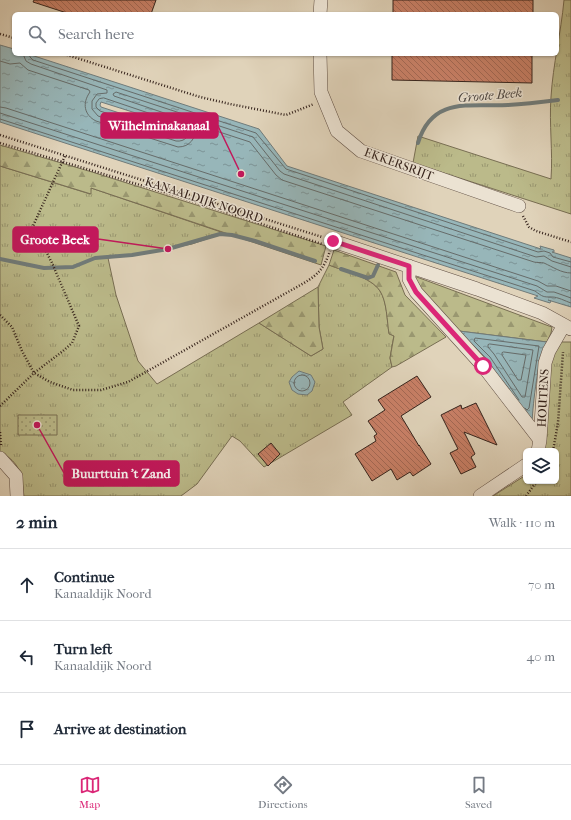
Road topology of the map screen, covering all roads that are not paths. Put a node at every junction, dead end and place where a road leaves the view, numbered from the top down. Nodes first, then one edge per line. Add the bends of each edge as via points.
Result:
1 (321, 0) edge
2 (320, 12) edge
3 (320, 56) edge
4 (519, 206) road end
5 (330, 244) road end
6 (409, 266) junction
7 (567, 327) edge
8 (539, 446) edge
9 (0, 458) edge
10 (523, 468) edge
11 (17, 496) edge
12 (480, 496) edge

1 - 2 street
3 - 4 street, EKKERSRIJT via 321,92 324,101 337,131 361,151
5 - 6 street
6 - 7 street via 542,313
6 - 8 street via 409,279 416,292 483,366
7 - 8 street, HOUTENS via 549,351 545,363
9 - 11 street via 16,476
10 - 12 street

